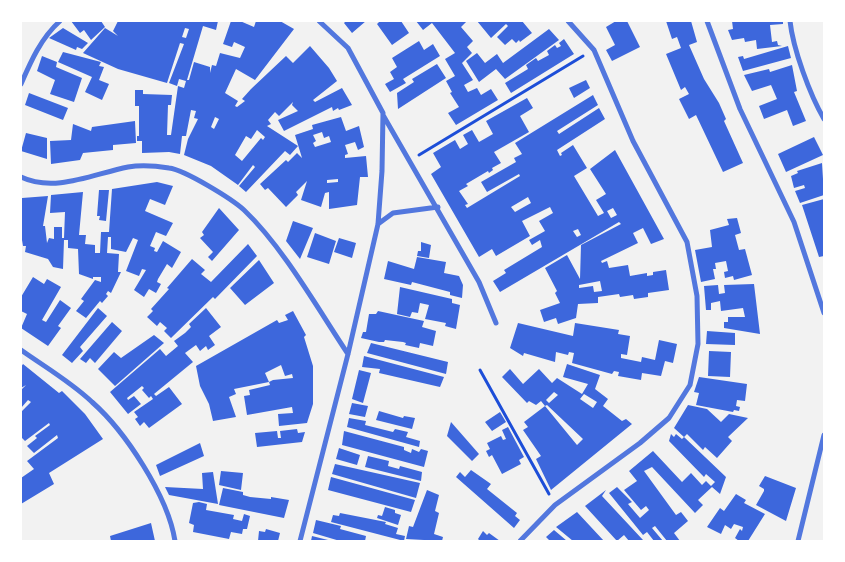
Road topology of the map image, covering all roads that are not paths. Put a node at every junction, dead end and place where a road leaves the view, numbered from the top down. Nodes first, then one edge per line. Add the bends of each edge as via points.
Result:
1 (60, 21) edge
2 (319, 21) edge
3 (568, 21) edge
4 (707, 21) edge
5 (790, 21) edge
6 (21, 84) edge
7 (383, 113) junction
8 (824, 119) edge
9 (21, 177) edge
10 (438, 207) junction
11 (378, 224) junction
12 (824, 313) edge
13 (496, 323) dead end
14 (21, 350) edge
15 (348, 354) junction
16 (824, 435) edge
17 (175, 541) edge
18 (300, 541) edge
19 (520, 541) edge
20 (798, 541) edge

1 - 6 street via 49,31
2 - 7 street via 348,48
3 - 19 street via 594,50 633,140 687,242 697,296 698,344 690,385 669,418 640,444 555,505
4 - 12 street via 740,108 794,222
5 - 8 street via 799,56
7 - 10 street
7 - 11 street
9 - 15 street via 34,183 55,184 130,166 170,168 198,180 243,209 268,236
10 - 11 street via 392,213
10 - 13 street via 479,282
11 - 15 street
14 - 17 street via 91,401 116,426 158,491
15 - 18 street
16 - 20 street

